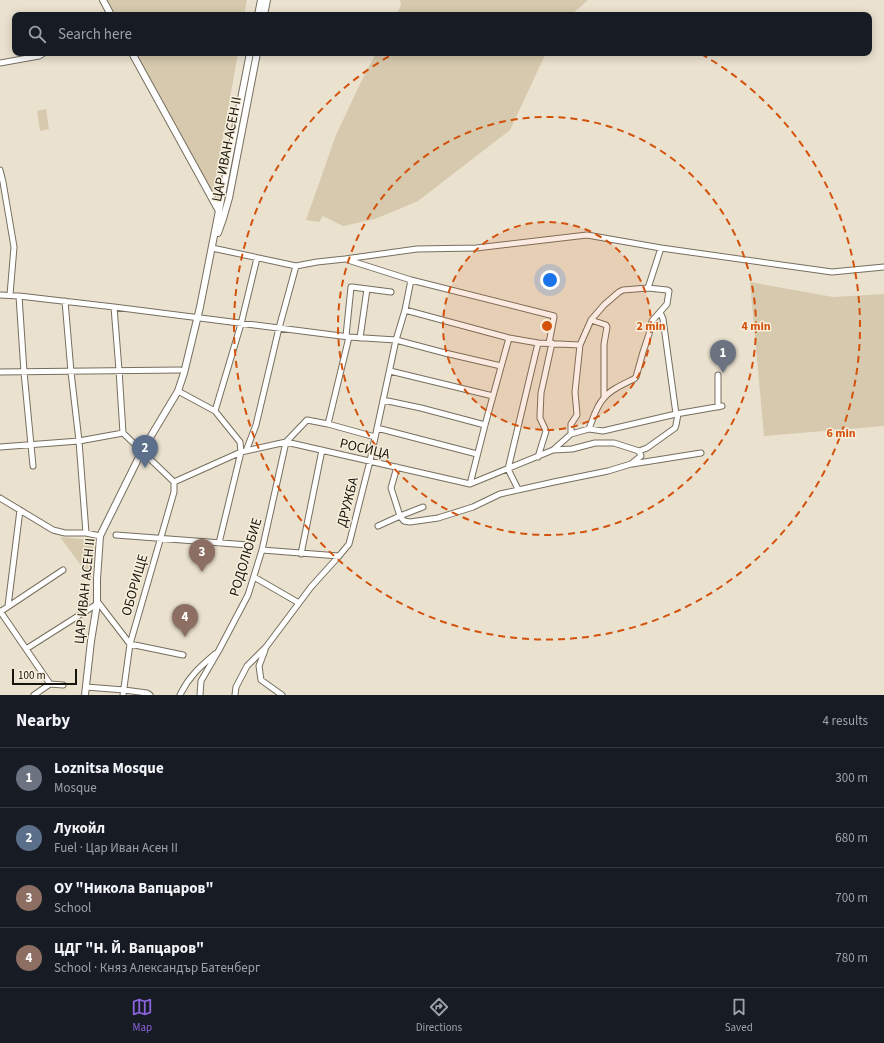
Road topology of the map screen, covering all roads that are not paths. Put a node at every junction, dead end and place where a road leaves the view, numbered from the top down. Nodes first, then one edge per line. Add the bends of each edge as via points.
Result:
1 (103, 0) edge
2 (261, 0) edge
3 (267, 0) edge
4 (109, 12) edge
5 (259, 12) edge
6 (265, 12) edge
7 (39, 56) edge
8 (134, 56) edge
9 (249, 56) edge
10 (256, 56) edge
11 (0, 63) edge
12 (0, 170) edge
13 (219, 211) junction
14 (223, 219) junction
15 (212, 248) junction
16 (661, 248) junction
17 (257, 258) junction
18 (345, 259) junction
19 (296, 266) junction
20 (884, 267) edge
21 (412, 280) junction
22 (648, 288) junction
23 (367, 289) junction
24 (391, 292) dead end
25 (0, 295) edge
26 (10, 295) junction
27 (19, 296) junction
28 (65, 301) junction
29 (114, 307) junction
30 (405, 310) junction
31 (660, 312) junction
32 (198, 317) junction
33 (591, 320) junction
34 (241, 324) junction
35 (279, 328) junction
36 (347, 337) junction
37 (360, 338) junction
38 (509, 338) junction
39 (396, 340) junction
40 (538, 343) junction
41 (551, 343) junction
42 (580, 345) junction
43 (501, 366) junction
44 (119, 370) junction
45 (180, 370) dead end
46 (390, 371) junction
47 (0, 372) edge
48 (24, 372) junction
49 (71, 372) junction
50 (718, 375) dead end
51 (178, 392) junction
52 (493, 396) junction
53 (604, 397) junction
54 (383, 400) junction
55 (215, 411) junction
56 (677, 414) junction
57 (328, 424) junction
58 (485, 425) junction
59 (377, 428) junction
60 (589, 429) junction
61 (123, 433) junction
62 (571, 434) junction
63 (375, 437) junction
64 (79, 441) junction
65 (286, 442) junction
66 (31, 445) junction
67 (0, 447) edge
68 (322, 450) junction
69 (553, 450) junction
70 (142, 451) junction
71 (244, 452) junction
72 (640, 453) junction
73 (701, 453) dead end
74 (477, 454) junction
75 (538, 457) junction
76 (370, 461) junction
77 (647, 462) junction
78 (631, 464) junction
79 (33, 466) dead end
80 (397, 468) junction
81 (508, 469) junction
82 (174, 482) junction
83 (470, 484) junction
84 (518, 489) junction
85 (1, 500) edge
86 (423, 507) dead end
87 (20, 510) junction
88 (400, 516) junction
89 (378, 526) dead end
90 (86, 534) junction
91 (116, 535) dead end
92 (100, 536) junction
93 (160, 538) junction
94 (219, 543) junction
95 (248, 546) dead end
96 (262, 550) junction
97 (301, 554) junction
98 (339, 556) junction
99 (63, 570) dead end
100 (254, 577) junction
101 (97, 602) junction
102 (299, 603) junction
103 (8, 606) junction
104 (0, 612) edge
105 (130, 644) junction
106 (266, 647) junction
107 (26, 649) junction
108 (219, 650) junction
109 (183, 655) dead end
110 (50, 684) junction
111 (63, 685) dead end
112 (86, 687) junction
113 (123, 692) edge
114 (34, 695) edge
115 (85, 695) edge
116 (150, 695) edge
117 (180, 695) edge
118 (200, 695) edge
119 (235, 695) edge
120 (282, 695) edge

1 - 4 street
2 - 5 street
3 - 6 street
7 - 11 street
8 - 13 street
9 - 13 street, ЦАР ИВАН АСЕН II
10 - 14 street, ЦАР ИВАН АСЕН II
12 - 26 street via 14,247
13 - 14 street
13 - 15 street, ЦАР ИВАН АСЕН II
14 - 15 street, ЦАР ИВАН АСЕН II
15 - 17 street
15 - 32 street, ЦАР ИВАН АСЕН II
16 - 18 street via 587,235 476,248 417,249
16 - 20 street via 832,272
16 - 22 street
17 - 19 street
17 - 34 street
18 - 19 street
18 - 21 street
19 - 35 street
21 - 30 street, ДРУЖБА
21 - 41 street via 554,316
22 - 31 street via 669,291 668,302
22 - 33 street via 619,292
23 - 24 street
23 - 36 street via 351,287
23 - 37 street
25 - 26 street
26 - 27 street
27 - 28 street
27 - 48 street
28 - 29 street
28 - 49 street
29 - 32 street
29 - 44 street
30 - 38 street
30 - 39 street, ДРУЖБА
31 - 53 street via 652,321 636,377
31 - 56 street
32 - 34 street
32 - 51 street, ЦАР ИВАН АСЕН II
33 - 42 street
33 - 53 street via 608,327 604,344
34 - 35 street
34 - 55 street
35 - 36 street
35 - 71 street via 256,425
36 - 37 street
36 - 57 street
37 - 39 street
38 - 40 street
38 - 43 street
39 - 43 street
39 - 46 street, ДРУЖБА
40 - 41 street
40 - 81 street
41 - 42 street
41 - 75 street via 541,393 540,418 546,431
42 - 62 street via 575,392 577,415 571,424
43 - 52 street
44 - 45 street
44 - 49 street
44 - 61 street
46 - 52 street
46 - 54 street, ДРУЖБА
47 - 48 street
48 - 49 street
48 - 66 street
49 - 64 street
50 - 56 street via 720,407
51 - 55 street
51 - 70 street, ЦАР ИВАН АСЕН II
52 - 58 street
53 - 60 street
54 - 58 street
54 - 59 street, ДРУЖБА
55 - 71 street via 240,442
56 - 60 street via 603,431
56 - 72 street via 675,428
57 - 63 street
57 - 65 street via 307,420
58 - 74 street
59 - 63 street, ДРУЖБА
59 - 74 street
60 - 62 street
61 - 64 street
61 - 70 street
62 - 69 street
63 - 76 street, ДРУЖБА
64 - 66 street
64 - 90 street
65 - 68 street, РОСИЦА
65 - 71 street, РОСИЦА
65 - 96 street, РОДОЛЮБИЕ
66 - 67 street
66 - 79 street
68 - 76 street, РОСИЦА
68 - 97 street
69 - 72 street via 572,449 595,443 614,443
69 - 75 street
70 - 82 street
70 - 92 street, ЦАР ИВАН АСЕН II
71 - 82 street, РОСИЦА
71 - 94 street
72 - 77 street
72 - 78 street
73 - 77 street
74 - 83 street
75 - 81 street
76 - 80 street, РОСИЦА
76 - 98 street, ДРУЖБА via 349,544
77 - 78 street
78 - 84 street
80 - 83 street, РОСИЦА
80 - 88 street via 391,488
81 - 83 street
81 - 84 street
82 - 93 street, ОБОРИЩЕ via 174,492
84 - 88 street via 438,518 410,522 404,521
85 - 87 street
86 - 88 street
87 - 90 street via 53,530
87 - 103 street
88 - 89 street
90 - 92 street
91 - 93 street
92 - 101 street, ЦАР ИВАН АСЕН II
93 - 94 street
93 - 105 street, ОБОРИЩЕ
94 - 95 street
96 - 97 street
96 - 100 street, РОДОЛЮБИЕ
97 - 98 street
98 - 102 street, ДРУЖБА
99 - 103 street
100 - 102 street
100 - 108 street, РОДОЛЮБИЕ via 248,595
101 - 105 street
101 - 107 street
101 - 112 street, ЦАР ИВАН АСЕН II
102 - 106 street, ДРУЖБА
103 - 104 street
104 - 107 street
105 - 109 street
105 - 113 street, ОБОРИЩЕ
106 - 119 street, ДРУЖБА via 247,666 236,687
106 - 120 street via 259,666 261,680
107 - 110 street
108 - 117 street via 188,680
108 - 118 street, РОДОЛЮБИЕ via 201,681
110 - 111 street
110 - 114 street
112 - 113 street
112 - 115 street, ЦАР ИВАН АСЕН II
113 - 116 street

